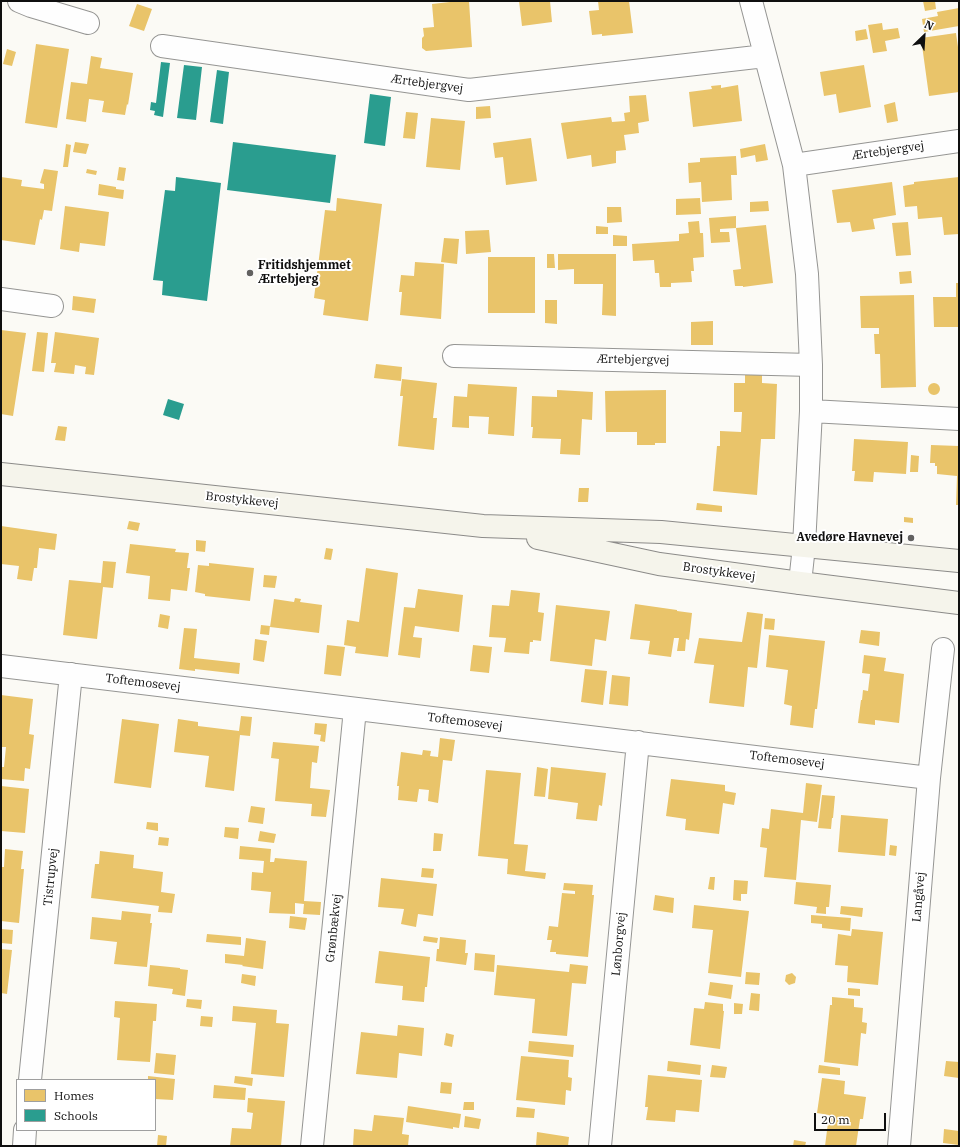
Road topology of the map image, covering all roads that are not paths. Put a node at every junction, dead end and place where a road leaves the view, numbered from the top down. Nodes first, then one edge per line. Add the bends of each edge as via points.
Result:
1 (19, 1) edge
2 (751, 1) edge
3 (88, 23) dead end
4 (162, 46) dead end
5 (765, 56) junction
6 (959, 142) edge
7 (794, 165) junction
8 (1, 299) edge
9 (52, 306) dead end
10 (454, 356) dead end
11 (811, 364) junction
12 (810, 410) junction
13 (959, 419) edge
14 (1, 474) edge
15 (482, 526) junction
16 (804, 546) junction
17 (959, 561) edge
18 (800, 583) junction
19 (959, 603) edge
20 (943, 649) dead end
21 (1, 666) edge
22 (71, 674) junction
23 (355, 709) junction
24 (638, 742) junction
25 (929, 778) junction
26 (30, 1079) edge
27 (25, 1131) edge
28 (24, 1146) edge
29 (312, 1146) edge
30 (600, 1146) edge
31 (899, 1146) edge

1 - 3 street
2 - 5 street
4 - 5 street, Ærtebjergvej via 469,90
5 - 7 street
6 - 7 street, Ærtebjergvej
7 - 11 street via 807,274
8 - 9 street
10 - 11 street, Ærtebjergvej
11 - 12 street
12 - 13 street
12 - 16 street
14 - 15 street, Brostykkevej
15 - 16 street, Brostykkevej via 661,532
15 - 18 street, Brostykkevej via 659,564
16 - 17 street, Brostykkevej
16 - 18 street
18 - 19 street, Brostykkevej
20 - 25 street, Langåvej
21 - 22 street, Toftemosevej
22 - 23 street, Toftemosevej
22 - 26 street, Tistrupvej
23 - 24 street, Toftemosevej
23 - 29 street, Grønbækvej
24 - 25 street, Toftemosevej
24 - 30 street, Lønborgvej
25 - 31 street, Langåvej
27 - 28 street

